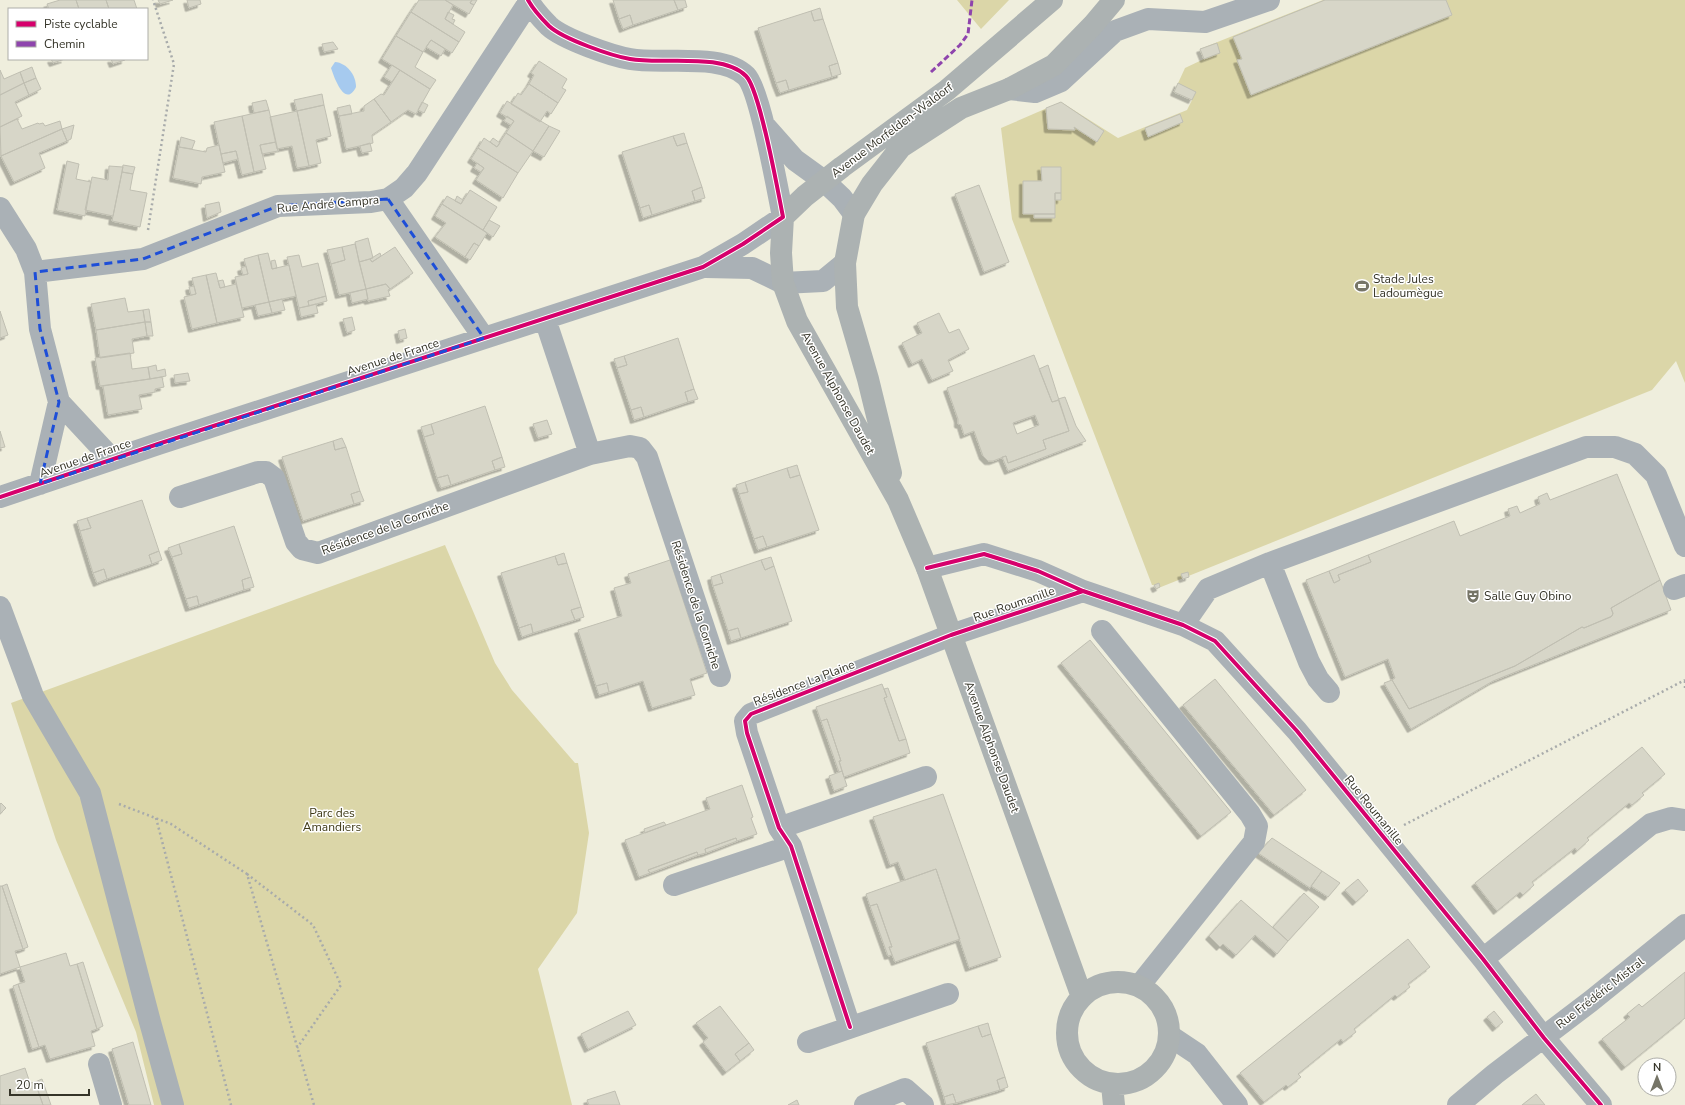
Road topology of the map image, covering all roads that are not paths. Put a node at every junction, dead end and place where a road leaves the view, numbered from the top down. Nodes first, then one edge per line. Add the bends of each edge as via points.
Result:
1 (1052, 0) edge
2 (1117, 0) edge
3 (1269, 0) edge
4 (529, 1) edge
5 (1115, 32) junction
6 (1009, 89) junction
7 (763, 124) junction
8 (824, 181) junction
9 (388, 199) junction
10 (0, 208) edge
11 (854, 214) junction
12 (783, 217) junction
13 (845, 263) junction
14 (703, 267) junction
15 (35, 272) junction
16 (783, 284) junction
17 (545, 319) junction
18 (484, 338) junction
19 (59, 402) junction
20 (590, 454) junction
21 (112, 459) junction
22 (40, 484) junction
23 (0, 497) edge
24 (180, 497) dead end
25 (898, 500) junction
26 (1685, 546) edge
27 (1270, 563) junction
28 (927, 568) junction
29 (1083, 591) junction
30 (0, 607) edge
31 (1183, 625) junction
32 (1102, 631) dead end
33 (951, 635) junction
34 (720, 676) dead end
35 (1329, 692) dead end
36 (926, 777) dead end
37 (1685, 820) edge
38 (779, 828) junction
39 (791, 846) junction
40 (674, 885) dead end
41 (1685, 925) edge
42 (1483, 959) junction
43 (1139, 986) junction
44 (948, 994) dead end
45 (1082, 997) junction
46 (850, 1027) junction
47 (1170, 1036) junction
48 (1544, 1038) junction
49 (808, 1042) dead end
50 (99, 1064) dead end
51 (1113, 1095) edge
52 (112, 1105) edge
53 (174, 1105) edge
54 (865, 1105) edge
55 (923, 1105) edge
56 (1237, 1105) edge
57 (1458, 1105) edge
58 (1601, 1105) edge

1 - 8 main road, Avenue Morfelden-Waldorf via 946,90
2 - 5 street
2 - 6 main road, Avenue Morfelden-Waldorf via 1054,65
3 - 5 street via 1206,22 1148,19
4 - 7 street via 550,27 564,36 606,52 631,60 720,63 736,69 747,77 753,89
4 - 9 street, Rue André Campra via 417,173 404,188
5 - 6 street via 1062,81 1035,92
6 - 11 main road, Avenue Morfelden-Waldorf via 961,108 901,147 872,184
7 - 8 street via 795,160
7 - 12 street
8 - 11 street
8 - 12 main road, Avenue Morfelden-Waldorf
9 - 15 street, Rue André Campra via 278,206 143,259
9 - 18 street
10 - 15 street via 26,249
11 - 13 main road, Avenue Morfelden-Waldorf
12 - 14 street, Avenue de France
12 - 16 main road
13 - 16 street via 823,281
13 - 25 main road, Avenue Alphonse Daudet via 847,307
14 - 16 street, Avenue de France via 752,268
14 - 17 street, Avenue de France
15 - 19 street via 40,330
16 - 25 main road, Avenue Alphonse Daudet via 798,321
17 - 18 street, Avenue de France
17 - 20 street
18 - 21 street, Avenue de France
19 - 21 street
19 - 22 street
20 - 24 street, Résidence de la Corniche via 318,553 302,550 296,542 274,478 266,472 258,472
20 - 34 street, Résidence de la Corniche via 630,446 640,448 647,458
21 - 22 street, Avenue de France
22 - 23 street, Avenue de France
25 - 28 main road, Avenue Alphonse Daudet
26 - 27 street via 1656,475 1635,454 1615,447 1586,447
27 - 31 street via 1208,589
27 - 35 street via 1309,662
28 - 29 street, Rue Roumanille via 984,554 1038,571
28 - 33 main road, Avenue Alphonse Daudet
29 - 31 street, Rue Roumanille
29 - 33 street, Rue Roumanille
30 - 53 street via 33,696 90,793
31 - 42 street, Rue Roumanille via 1215,641 1297,731
32 - 43 street via 1257,826 1254,842
33 - 38 street, Résidence La Plaine via 751,714 745,721 747,733
33 - 45 main road, Avenue Alphonse Daudet
36 - 38 street
37 - 42 street via 1671,818 1651,824
38 - 39 street, Résidence La Plaine
39 - 40 street
39 - 46 street, Résidence La Plaine
41 - 48 street, Rue Frédéric Mistral
42 - 48 street, Rue Roumanille
43 - 45 main road via 1109,982 1094,988
43 - 47 main road via 1163,1007
44 - 46 street
45 - 51 main road via 1073,1008 1068,1022 1069,1050 1086,1074
46 - 49 street
47 - 51 main road via 1166,1053 1158,1067 1145,1078 1129,1084
47 - 56 street via 1197,1054
48 - 57 street, Rue Frédéric Mistral
48 - 58 street, Rue Roumanille
50 - 52 street
54 - 55 street via 905,1089

